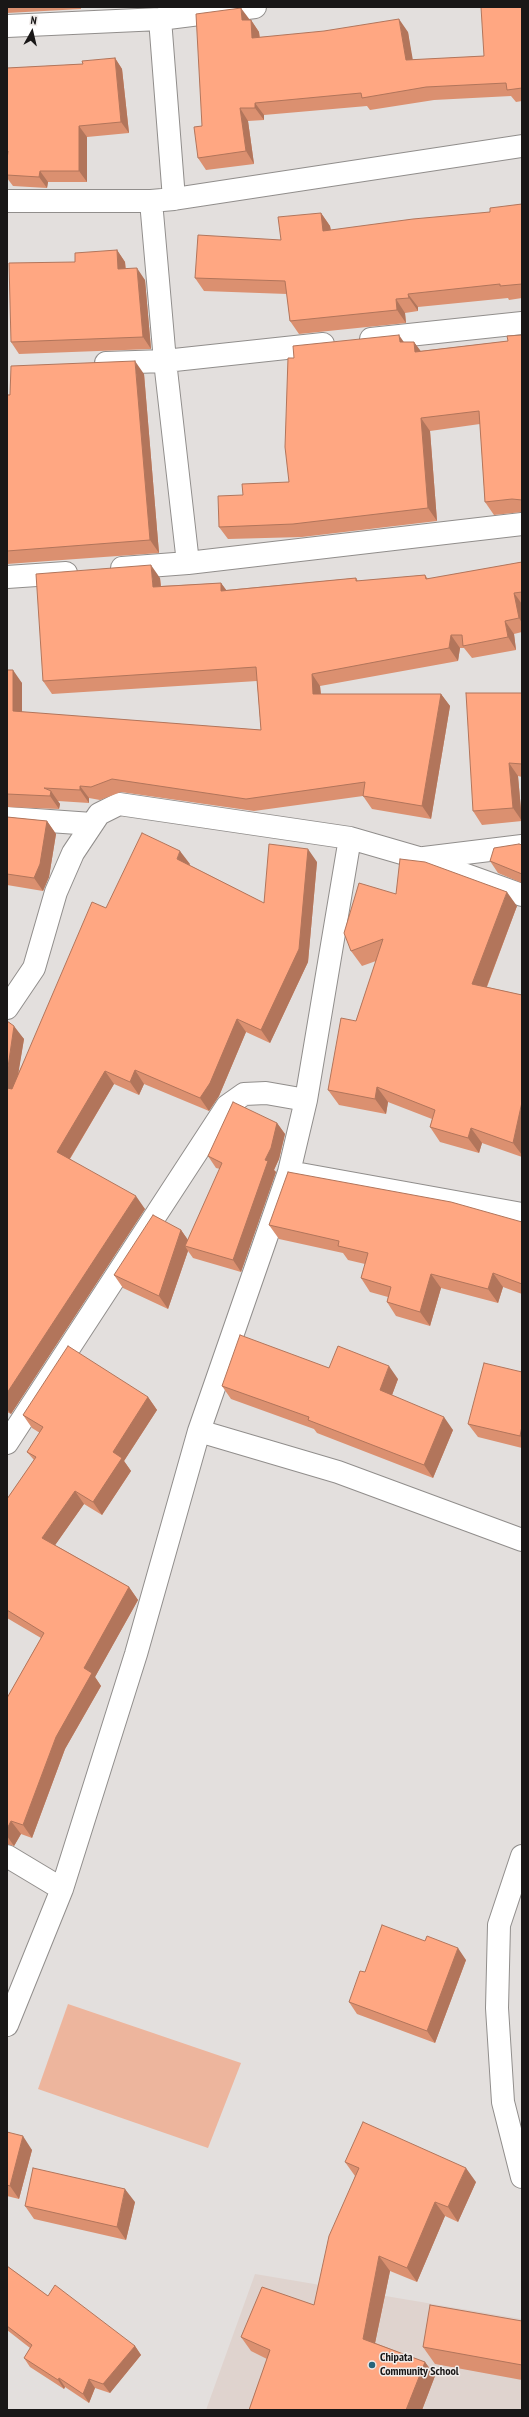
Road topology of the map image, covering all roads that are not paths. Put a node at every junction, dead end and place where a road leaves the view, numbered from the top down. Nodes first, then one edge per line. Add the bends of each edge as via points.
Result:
1 (255, 7) edge
2 (160, 19) junction
3 (7, 26) edge
4 (522, 146) edge
5 (174, 198) junction
6 (7, 201) edge
7 (151, 201) junction
8 (522, 323) edge
9 (165, 361) junction
10 (86, 364) edge
11 (522, 524) edge
12 (188, 564) junction
13 (7, 577) edge
14 (7, 818) edge
15 (92, 824) junction
16 (350, 838) junction
17 (522, 846) edge
18 (419, 858) junction
19 (522, 895) edge
20 (7, 1008) edge
21 (306, 1100) junction
22 (289, 1172) junction
23 (522, 1214) edge
24 (14, 1419) edge
25 (199, 1431) junction
26 (7, 1443) edge
27 (522, 1540) edge
28 (7, 1856) edge
29 (522, 1856) edge
30 (62, 1889) junction
31 (7, 2025) edge
32 (522, 2177) edge

1 - 2 street
2 - 3 street
2 - 5 street
4 - 5 street
5 - 7 street
6 - 7 street
7 - 9 street
8 - 9 street
9 - 10 street
9 - 12 street
11 - 12 street
12 - 13 street
14 - 15 street
15 - 16 street via 99,814 119,804
15 - 20 street via 72,853 56,892 34,968
16 - 18 street
16 - 21 street
17 - 18 street
18 - 19 street
21 - 22 street
21 - 24 street via 266,1093 244,1094 227,1106
22 - 23 street
22 - 25 street
24 - 26 street
25 - 27 street via 338,1472
25 - 30 street via 136,1654
28 - 30 street
29 - 32 street via 499,1925 497,2008 503,2102
30 - 31 street

